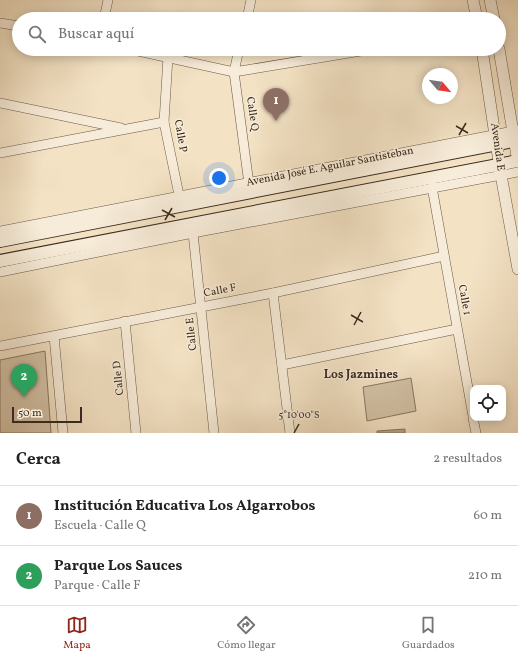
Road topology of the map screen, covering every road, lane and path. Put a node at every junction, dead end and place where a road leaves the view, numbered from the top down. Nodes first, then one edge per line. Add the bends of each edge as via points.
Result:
1 (108, 0) edge
2 (251, 0) edge
3 (474, 0) edge
4 (490, 0) edge
5 (105, 12) edge
6 (248, 12) edge
7 (476, 12) edge
8 (493, 12) edge
9 (0, 22) edge
10 (12, 25) edge
11 (163, 56) edge
12 (237, 56) edge
13 (331, 56) edge
14 (483, 56) edge
15 (500, 56) edge
16 (168, 57) junction
17 (234, 72) junction
18 (0, 103) edge
19 (164, 122) junction
20 (127, 129) junction
21 (516, 136) edge
22 (496, 140) junction
23 (0, 153) edge
24 (518, 162) edge
25 (501, 170) junction
26 (518, 172) edge
27 (249, 184) junction
28 (432, 188) junction
29 (179, 195) junction
30 (0, 231) edge
31 (192, 233) junction
32 (0, 241) edge
33 (444, 256) junction
34 (0, 261) edge
35 (518, 269) edge
36 (0, 272) edge
37 (273, 293) junction
38 (201, 307) junction
39 (125, 322) junction
40 (457, 329) junction
41 (54, 336) junction
42 (0, 346) edge
43 (282, 365) junction
44 (470, 400) edge
45 (474, 421) edge
46 (63, 433) edge
47 (136, 433) edge
48 (214, 433) edge
49 (290, 433) edge
50 (476, 433) edge

1 - 5 street
2 - 6 street
3 - 7 street
4 - 8 street
9 - 10 street
11 - 16 street
12 - 17 street, Calle Q
13 - 17 street
14 - 22 street, Avenida E
15 - 21 street, Avenida E
16 - 17 street
16 - 19 street, Calle P
17 - 27 street, Calle Q
18 - 20 street
19 - 20 street
19 - 29 street, Calle P
20 - 23 street
21 - 22 main road, Avenida José E. Aguilar Santisteban
21 - 24 street, Avenida E
22 - 25 street, Avenida E
22 - 27 street, Avenida José E. Aguilar Santisteban via 297,172
22 - 32 main road, Avenida José E. Aguilar Santisteban
24 - 25 main road
25 - 26 street
25 - 28 street
25 - 34 main road
25 - 35 street, Avenida E
27 - 29 street, Avenida José E. Aguilar Santisteban
28 - 31 street
28 - 33 street, Calle 1
29 - 30 street, Avenida José E. Aguilar Santisteban
31 - 36 street
31 - 38 street, Calle E
33 - 37 street, Calle F
33 - 40 street, Calle 1
37 - 38 street, Calle F
37 - 43 street
38 - 39 street, Calle F
38 - 48 street, Calle E
39 - 41 street, Calle F
39 - 47 street, Calle D
40 - 43 street
40 - 44 street, Calle 1
41 - 42 street, Calle F
41 - 46 street
43 - 49 street
45 - 50 street, Calle 1

